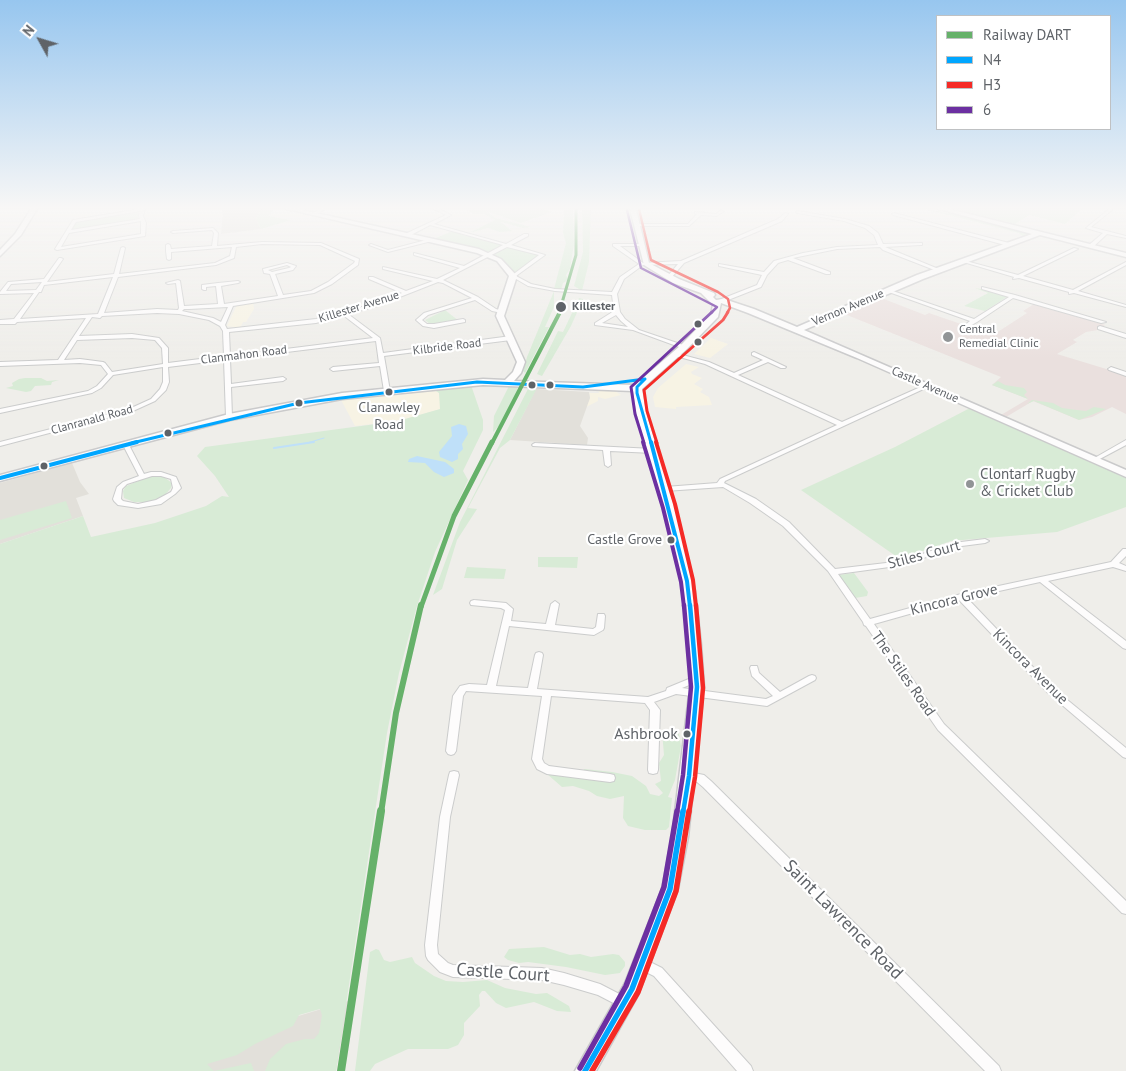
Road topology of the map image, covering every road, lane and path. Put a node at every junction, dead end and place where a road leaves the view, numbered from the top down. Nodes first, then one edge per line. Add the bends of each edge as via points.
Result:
1 (61, 259) dead end
2 (120, 259) edge
3 (229, 259) edge
4 (355, 259) edge
5 (433, 259) edge
6 (480, 259) edge
7 (497, 259) edge
8 (538, 259) edge
9 (637, 259) edge
10 (643, 259) edge
11 (689, 259) edge
12 (785, 259) edge
13 (790, 259) edge
14 (909, 259) edge
15 (967, 259) edge
16 (1055, 259) edge
17 (962, 261) junction
18 (682, 262) junction
19 (1126, 263) edge
20 (644, 264) junction
21 (721, 265) dead end
22 (385, 268) dead end
23 (464, 268) junction
24 (939, 270) junction
25 (272, 274) junction
26 (765, 274) junction
27 (828, 274) dead end
28 (513, 276) junction
29 (116, 277) junction
30 (669, 277) junction
31 (371, 278) dead end
32 (1015, 278) junction
33 (438, 280) junction
34 (45, 282) junction
35 (238, 282) dead end
36 (168, 283) dead end
37 (218, 284) junction
38 (984, 288) dead end
39 (204, 289) dead end
40 (39, 290) junction
41 (888, 292) junction
42 (407, 293) junction
43 (1071, 293) junction
44 (614, 294) junction
45 (1013, 296) junction
46 (281, 297) junction
47 (476, 298) junction
48 (718, 302) junction
49 (221, 304) junction
50 (231, 305) junction
51 (1125, 306) edge
52 (180, 310) junction
53 (751, 311) junction
54 (500, 312) junction
55 (617, 312) junction
56 (723, 312) junction
57 (345, 314) junction
58 (100, 316) junction
59 (89, 317) junction
60 (463, 321) dead end
61 (710, 321) junction
62 (975, 321) junction
63 (0, 322) edge
64 (15, 322) junction
65 (1103, 322) dead end
66 (968, 325) dead end
67 (224, 328) junction
68 (1100, 328) dead end
69 (632, 329) junction
70 (797, 330) junction
71 (1126, 336) edge
72 (77, 338) junction
73 (511, 338) junction
74 (378, 340) junction
75 (684, 347) junction
76 (754, 354) dead end
77 (382, 355) junction
78 (675, 355) junction
79 (227, 357) junction
80 (768, 360) junction
81 (60, 362) junction
82 (0, 364) edge
83 (383, 364) junction
84 (167, 365) junction
85 (783, 367) dead end
86 (333, 369) dead end
87 (1111, 369) dead end
88 (111, 374) junction
89 (1126, 374) edge
90 (734, 375) junction
91 (282, 379) dead end
92 (645, 380) junction
93 (513, 382) junction
94 (227, 386) junction
95 (601, 386) junction
96 (928, 386) junction
97 (637, 388) junction
98 (387, 391) junction
99 (0, 412) edge
100 (229, 418) junction
101 (843, 425) junction
102 (1126, 442) edge
103 (0, 444) edge
104 (126, 445) junction
105 (535, 445) dead end
106 (606, 449) junction
107 (653, 451) junction
108 (1094, 460) junction
109 (608, 465) dead end
110 (1126, 474) edge
111 (142, 476) junction
112 (0, 478) edge
113 (720, 484) junction
114 (665, 488) junction
115 (985, 541) dead end
116 (1126, 551) edge
117 (1114, 564) junction
118 (1126, 569) edge
119 (833, 572) junction
120 (1041, 580) junction
121 (961, 596) junction
122 (474, 603) dead end
123 (554, 604) dead end
124 (601, 616) dead end
125 (507, 623) junction
126 (867, 623) junction
127 (550, 627) junction
128 (1126, 646) edge
129 (539, 655) dead end
130 (754, 668) dead end
131 (812, 678) dead end
132 (696, 679) junction
133 (491, 688) junction
134 (532, 691) junction
135 (546, 692) junction
136 (666, 693) junction
137 (696, 694) junction
138 (780, 696) junction
139 (648, 700) junction
140 (451, 751) dead end
141 (1126, 754) edge
142 (653, 770) dead end
143 (454, 775) dead end
144 (689, 776) junction
145 (610, 778) dead end
146 (1126, 909) edge
147 (642, 964) junction
148 (625, 1003) junction
149 (586, 1071) edge
150 (746, 1071) edge
151 (994, 1071) edge

1 - 34 street
2 - 29 street
3 - 29 street
4 - 46 street via 352,268 320,289
5 - 23 street
6 - 23 street, Killester Avenue
7 - 28 main road
8 - 28 street
9 - 20 street
10 - 20 main road
11 - 18 street
12 - 26 street via 776,262
13 - 27 street
14 - 24 street
15 - 17 main road, Vernon Avenue
16 - 32 street
17 - 24 main road, Vernon Avenue
17 - 32 street
18 - 20 street
18 - 30 street
19 - 43 street
20 - 30 main road
20 - 44 street via 622,278
21 - 26 street
22 - 33 street
23 - 33 street, Killester Avenue
24 - 41 main road, Vernon Avenue
25 - 25 street via 265,269 287,264 294,266
25 - 46 street
26 - 48 street via 755,288
28 - 44 street via 530,285 561,291
28 - 54 main road
29 - 34 street
29 - 58 street
30 - 48 main road
31 - 42 street
32 - 43 street
33 - 42 street, Killester Avenue
33 - 47 street
34 - 40 street
34 - 40 street via 10,283 2,293
35 - 37 street
36 - 52 street via 178,282
37 - 39 street via 204,286
37 - 49 street
38 - 45 street
40 - 64 street
41 - 62 street
41 - 70 main road, Vernon Avenue
42 - 57 street, Killester Avenue
43 - 51 street
44 - 55 street
45 - 62 street
45 - 65 street
46 - 50 street
47 - 54 street
47 - 60 street via 426,314 419,320 424,325 434,326
48 - 53 main road, Castle Avenue
48 - 56 main road
48 - 61 main road
49 - 50 street
49 - 52 street
50 - 67 street
52 - 58 street
52 - 67 street via 203,315
53 - 56 main road via 734,309
53 - 70 main road, Castle Avenue
54 - 73 main road
55 - 69 street
55 - 69 street via 597,324
56 - 61 main road
57 - 67 street, Killester Avenue via 316,321
57 - 74 street
58 - 59 street
59 - 64 street
59 - 72 street
61 - 75 main road
62 - 66 street
63 - 64 street
67 - 79 street
68 - 71 street
69 - 75 street
70 - 96 main road, Castle Avenue
72 - 81 street
72 - 84 street, Clanranald Road via 132,336 157,339 165,348
73 - 77 street, Kilbride Road
73 - 93 main road via 521,362
74 - 77 street
74 - 79 street, Clanmahon Road
75 - 78 main road
76 - 80 street
77 - 83 street
78 - 90 street via 701,361
78 - 92 main road
79 - 84 street, Clanmahon Road
79 - 94 street
80 - 85 street
80 - 90 street
81 - 82 street
81 - 88 street via 103,364
83 - 86 street
83 - 98 street
84 - 88 street, Clanmahon Road
84 - 103 street, Clanranald Road via 163,390 142,405
87 - 89 street
88 - 99 street via 90,392
90 - 101 street
91 - 94 street
92 - 95 main road
92 - 97 main road
93 - 95 main road
93 - 98 main road via 477,382
94 - 100 street
95 - 97 main road
96 - 101 street
96 - 108 main road, Castle Avenue
97 - 107 main road
98 - 100 main road via 300,403
100 - 104 main road
101 - 113 street via 722,480
102 - 108 street
104 - 111 street
104 - 112 main road
105 - 106 street
106 - 107 street
106 - 109 street
107 - 114 main road
108 - 110 main road, Castle Avenue
111 - 111 street via 169,475 174,478 177,488 166,498 148,505 122,503 117,499 119,488
113 - 114 street
113 - 119 street, The Stiles Road via 775,515
114 - 132 main road via 689,591
115 - 119 street, Stiles Court via 953,545 904,563
116 - 117 street
117 - 118 street
117 - 120 street, Kincora Grove
119 - 126 street, The Stiles Road
120 - 121 street, Kincora Grove
120 - 128 street
121 - 126 street, Kincora Grove
121 - 141 street, Kincora Avenue via 1051,691
122 - 125 street via 507,606
123 - 127 street
124 - 127 street via 600,628 594,632
125 - 127 street
125 - 133 street
126 - 146 street, The Stiles Road via 942,727
129 - 134 street
130 - 138 street via 755,674
131 - 138 street
132 - 136 street
132 - 137 main road
133 - 134 street
133 - 140 street via 469,687 460,692
134 - 135 street
135 - 139 street
135 - 145 street via 537,759 540,766 547,770
136 - 137 street
136 - 139 street
137 - 138 street via 761,703
137 - 144 main road
139 - 142 street via 655,710
143 - 148 street, Castle Court via 445,817 432,956 444,968 453,971 542,974 600,990
144 - 147 main road via 670,889
144 - 151 street, Saint Lawrence Road via 708,784
147 - 148 main road
147 - 150 street via 658,972
148 - 149 main road

